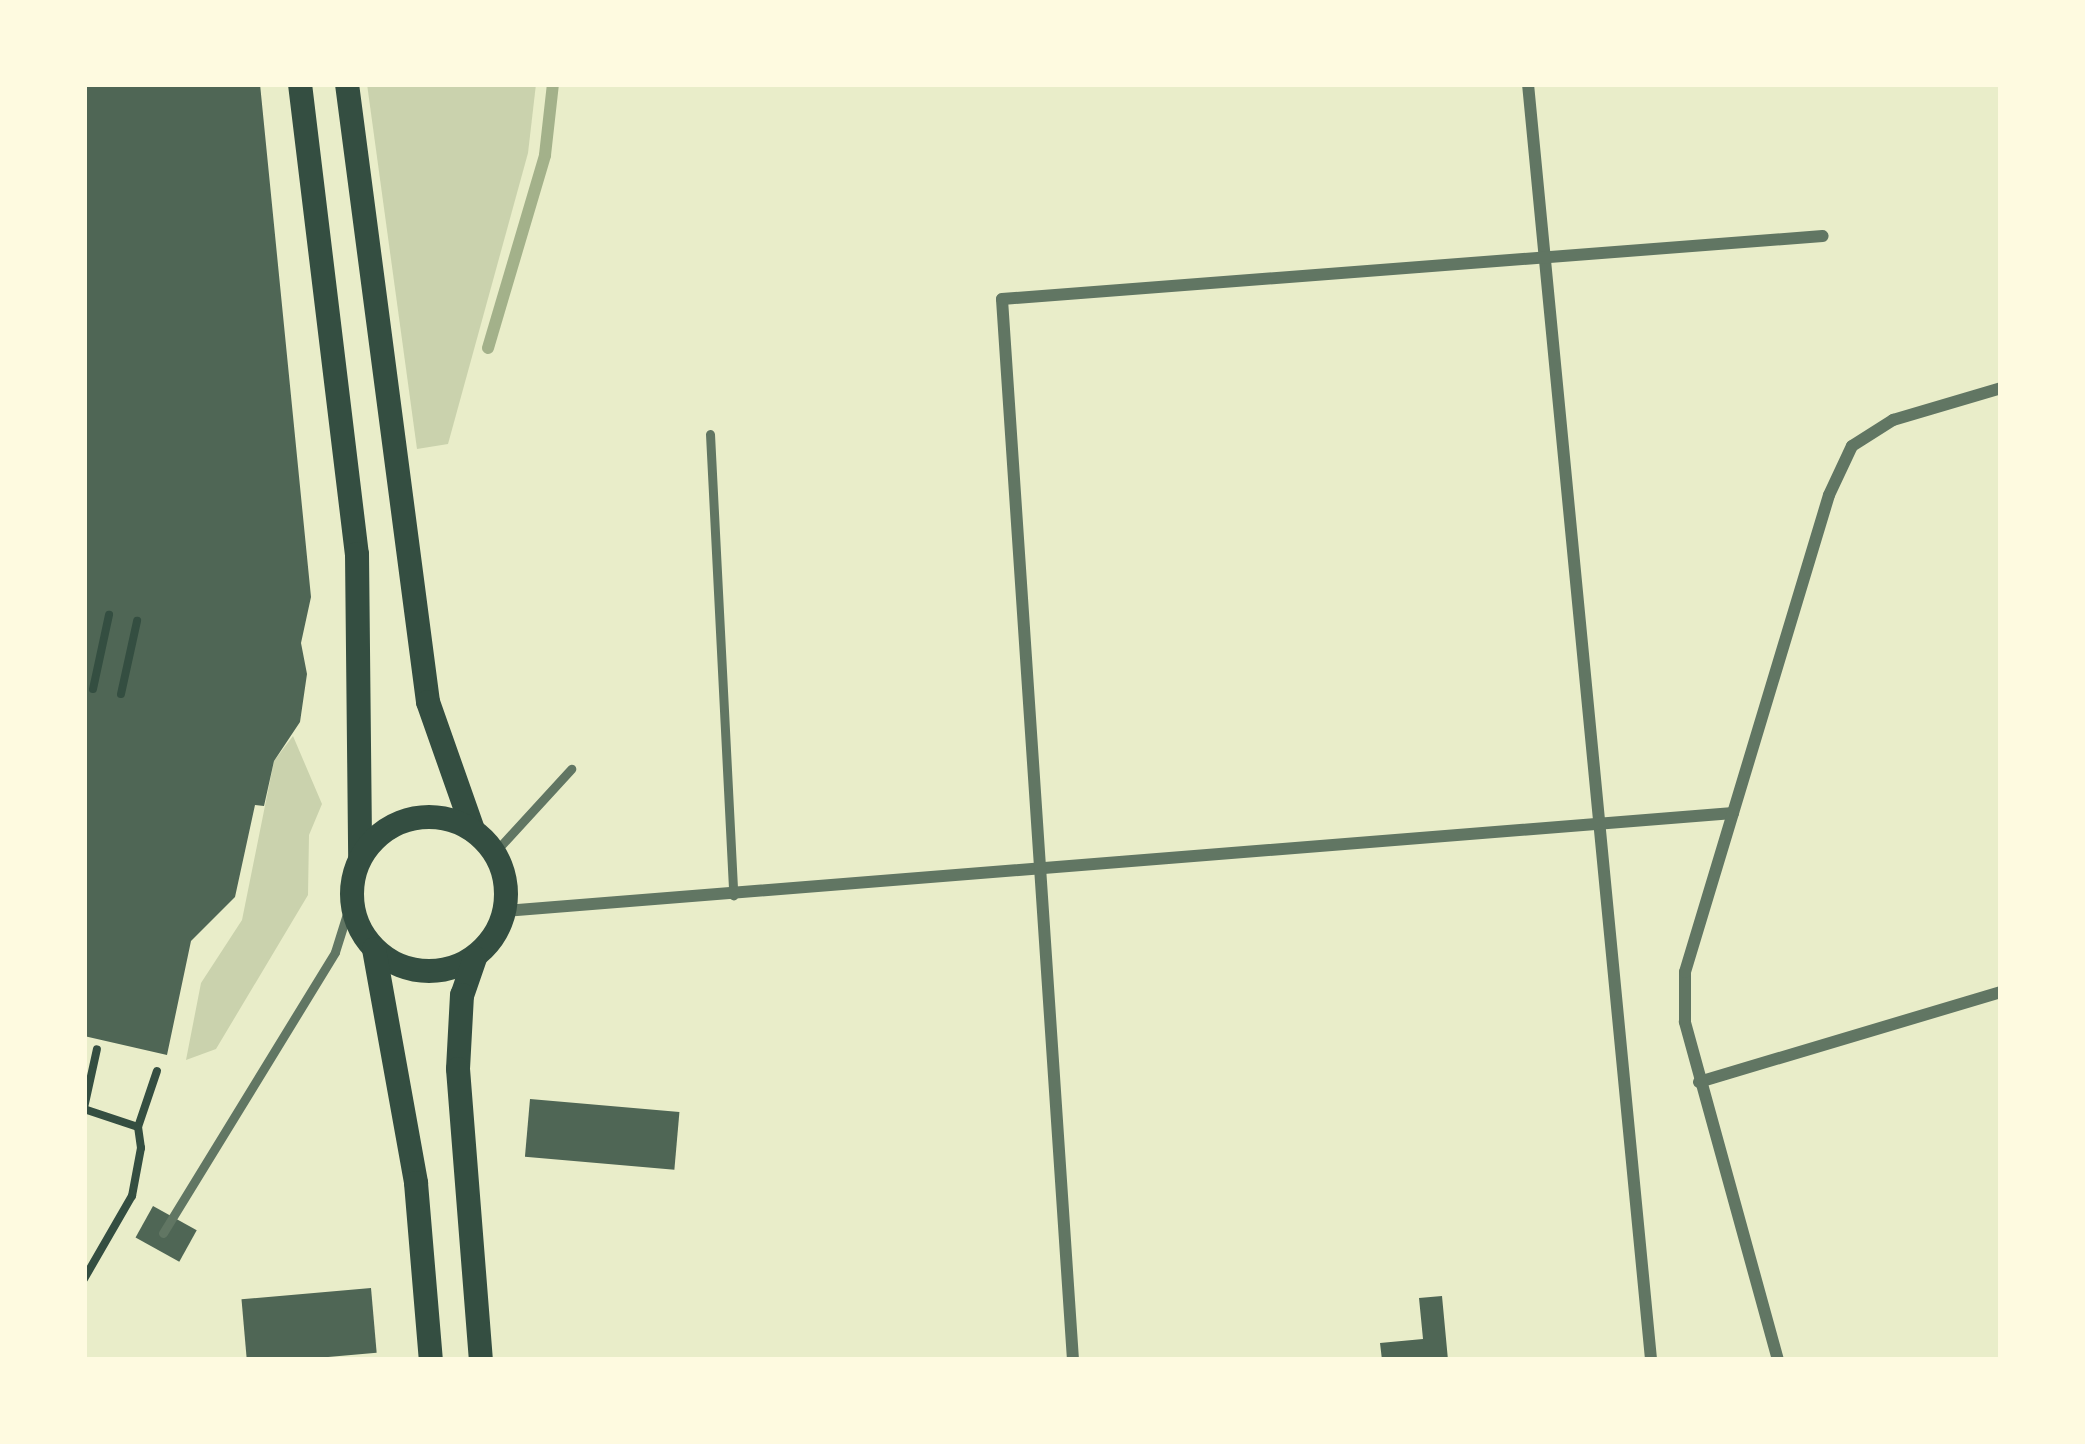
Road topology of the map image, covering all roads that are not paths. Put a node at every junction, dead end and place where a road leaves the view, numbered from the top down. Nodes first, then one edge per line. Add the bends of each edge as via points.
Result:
1 (300, 84) edge
2 (347, 84) edge
3 (1528, 84) edge
4 (1822, 236) dead end
5 (1543, 258) junction
6 (2001, 388) edge
7 (710, 434) dead end
8 (571, 769) dead end
9 (1733, 813) junction
10 (1600, 822) junction
11 (473, 830) junction
12 (495, 852) junction
13 (360, 857) junction
14 (1037, 873) junction
15 (734, 895) junction
16 (352, 901) junction
17 (505, 911) junction
18 (374, 949) junction
19 (475, 958) junction
20 (2001, 992) edge
21 (1700, 1082) junction
22 (163, 1233) dead end
23 (431, 1360) edge
24 (482, 1360) edge
25 (1073, 1360) edge
26 (1651, 1360) edge
27 (1778, 1360) edge

1 - 13 main road via 357,554
2 - 11 main road via 428,703
3 - 5 street
4 - 5 street
5 - 10 street
5 - 14 street via 1003,299
6 - 9 street via 1893,420 1852,446 1829,495
7 - 15 lane
8 - 12 lane
9 - 10 street
9 - 21 street via 1684,972 1684,1022
10 - 14 street
10 - 26 street
11 - 12 main road
11 - 13 main road via 443,818 411,818 381,832
12 - 17 main road
13 - 16 main road
14 - 15 street
14 - 25 street
15 - 17 street
16 - 18 main road
16 - 22 lane via 335,952
17 - 19 main road
18 - 19 main road via 422,972
18 - 23 main road via 416,1184
19 - 24 main road via 462,995 458,1069
20 - 21 street
21 - 27 street

